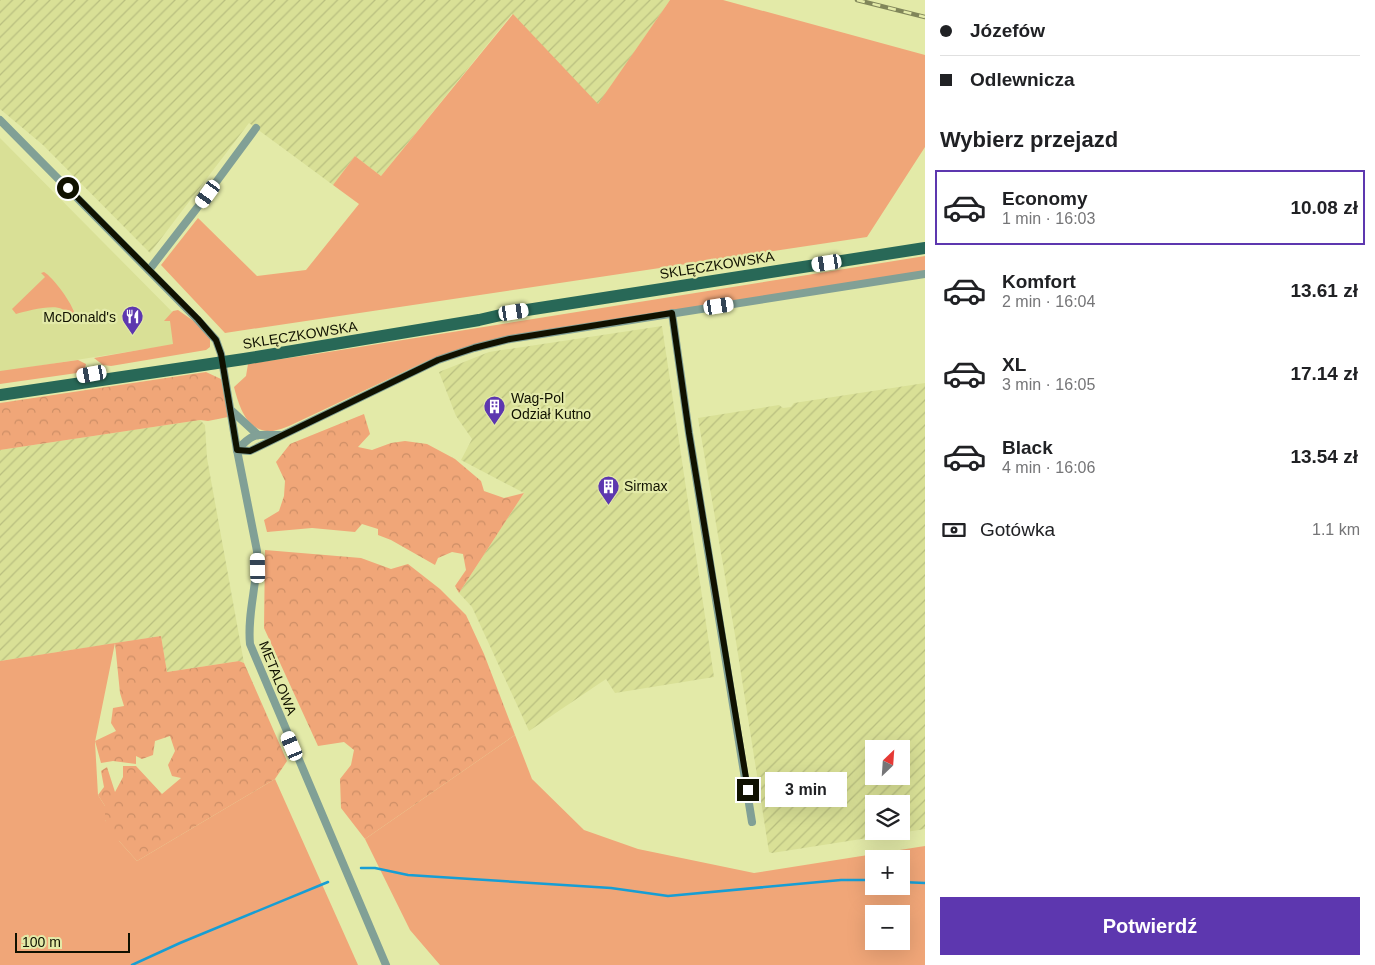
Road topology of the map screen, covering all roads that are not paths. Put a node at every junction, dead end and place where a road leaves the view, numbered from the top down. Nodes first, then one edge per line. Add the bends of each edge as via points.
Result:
1 (0, 120) edge
2 (256, 128) dead end
3 (925, 248) edge
4 (149, 270) junction
5 (925, 274) edge
6 (672, 313) junction
7 (222, 358) junction
8 (0, 390) edge
9 (0, 395) edge
10 (231, 410) junction
11 (258, 435) junction
12 (280, 435) junction
13 (237, 450) junction
14 (752, 822) dead end
15 (386, 965) edge

1 - 4 street, METALOWA
2 - 4 street
3 - 7 main road, SKLĘCZKOWSKA via 514,312 468,316
4 - 7 street, METALOWA via 216,340
5 - 6 street
6 - 12 street via 510,339 474,348 438,360
6 - 14 street
7 - 8 main road, SKLĘCZKOWSKA
7 - 9 main road, SKLĘCZKOWSKA
7 - 10 street, METALOWA
10 - 11 street
10 - 13 street, METALOWA
11 - 12 street
11 - 13 street via 250,436
12 - 13 street via 250,451
13 - 15 street, METALOWA via 257,551 256,585 250,610 250,644

